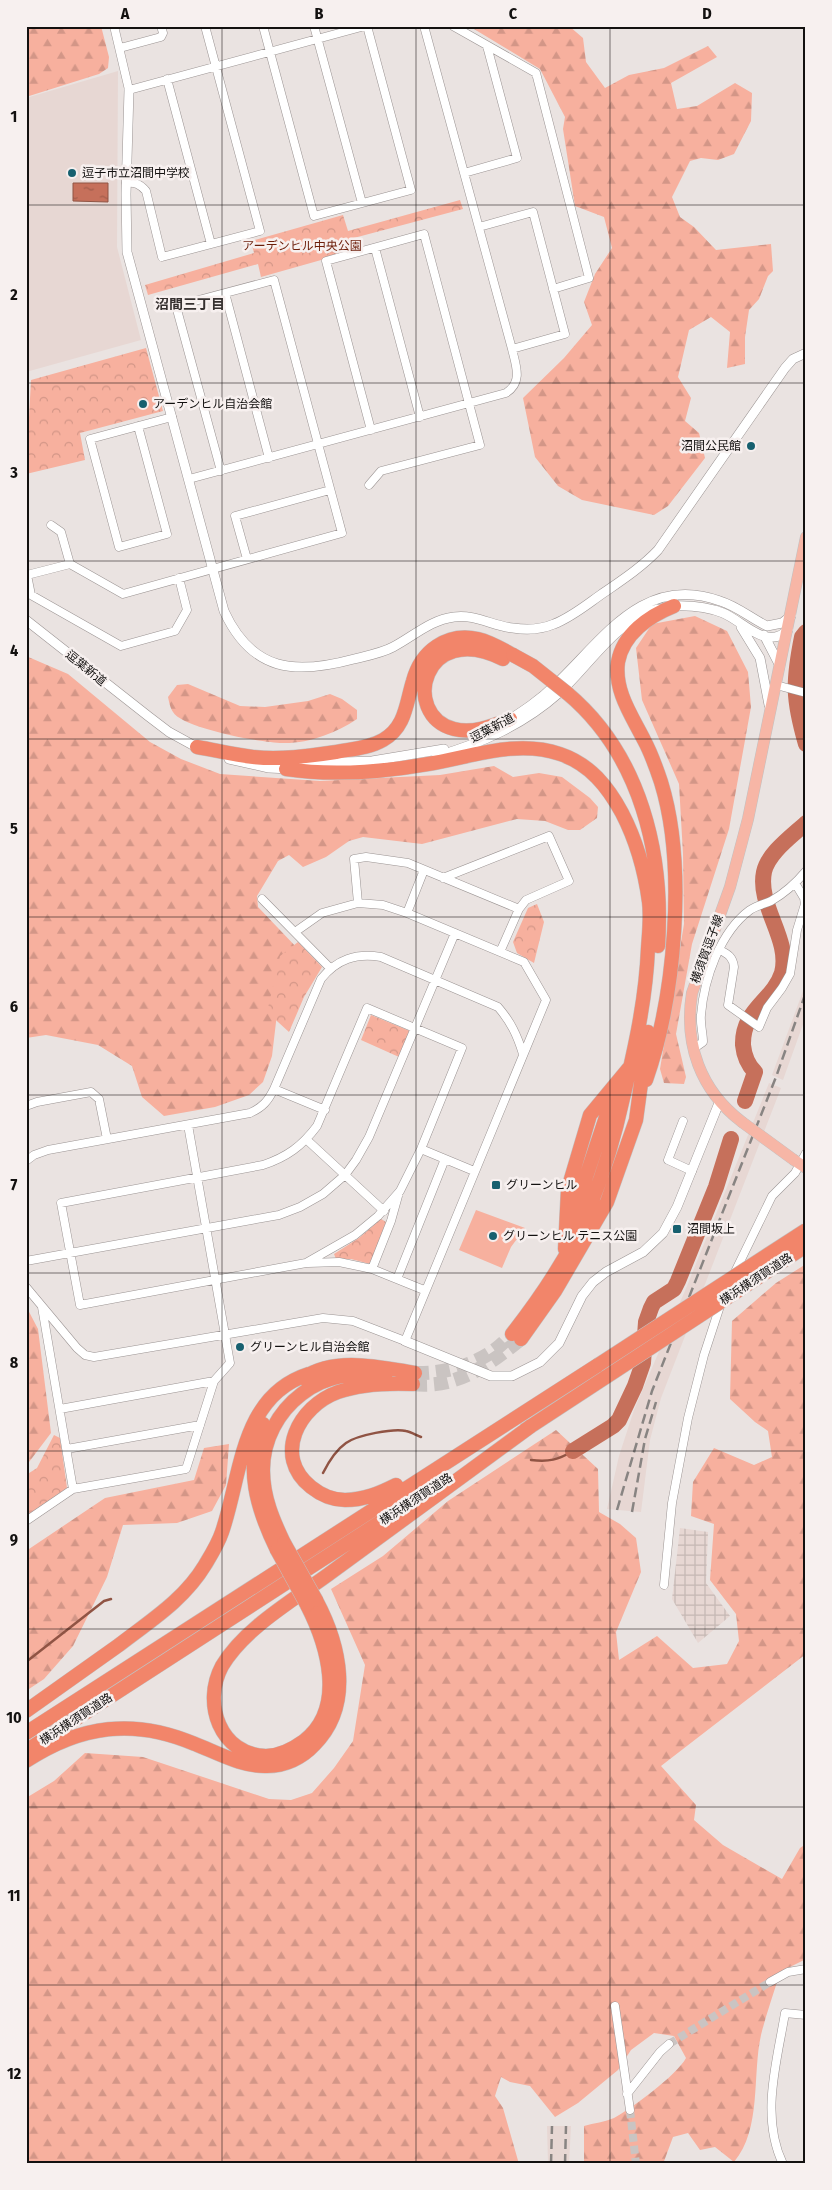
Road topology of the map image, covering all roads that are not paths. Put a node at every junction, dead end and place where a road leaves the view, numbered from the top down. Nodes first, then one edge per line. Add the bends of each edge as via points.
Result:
1 (114, 26) edge
2 (161, 26) edge
3 (205, 26) edge
4 (263, 26) edge
5 (314, 26) edge
6 (366, 26) edge
7 (424, 26) edge
8 (453, 26) edge
9 (318, 39) junction
10 (487, 46) junction
11 (120, 48) junction
12 (270, 52) junction
13 (216, 66) junction
14 (168, 79) junction
15 (129, 90) junction
16 (464, 173) junction
17 (126, 183) junction
18 (362, 203) junction
19 (479, 226) junction
20 (211, 244) junction
21 (375, 248) junction
22 (553, 289) junction
23 (224, 293) junction
24 (512, 349) junction
25 (806, 353) edge
26 (468, 403) junction
27 (172, 416) junction
28 (420, 417) junction
29 (138, 426) junction
30 (371, 430) junction
31 (318, 444) junction
32 (269, 458) junction
33 (220, 471) junction
34 (190, 479) junction
35 (369, 485) dead end
36 (330, 490) junction
37 (51, 525) dead end
38 (806, 537) edge
39 (247, 559) junction
40 (70, 564) junction
41 (214, 568) junction
42 (179, 578) junction
43 (674, 606) junction
44 (745, 614) junction
45 (790, 616) junction
46 (26, 620) edge
47 (739, 623) junction
48 (788, 630) junction
49 (766, 638) junction
50 (510, 658) junction
51 (780, 666) junction
52 (781, 687) junction
53 (805, 692) edge
54 (564, 696) junction
55 (771, 712) junction
56 (510, 719) junction
57 (197, 747) junction
58 (286, 769) junction
59 (424, 870) junction
60 (806, 871) edge
61 (443, 878) junction
62 (795, 883) junction
63 (262, 899) dead end
64 (358, 903) junction
65 (649, 903) junction
66 (519, 909) junction
67 (407, 913) junction
68 (295, 932) junction
69 (455, 933) junction
70 (720, 950) junction
71 (500, 952) junction
72 (330, 968) junction
73 (435, 980) junction
74 (415, 1028) junction
75 (693, 1049) junction
76 (522, 1054) junction
77 (630, 1071) junction
78 (274, 1089) junction
79 (640, 1098) junction
80 (719, 1103) junction
81 (26, 1106) edge
82 (325, 1110) junction
83 (683, 1121) dead end
84 (188, 1125) junction
85 (107, 1140) junction
86 (307, 1140) junction
87 (421, 1149) junction
88 (806, 1153) edge
89 (444, 1159) junction
90 (26, 1161) edge
91 (800, 1164) edge
92 (692, 1171) junction
93 (474, 1172) junction
94 (345, 1175) junction
95 (197, 1178) junction
96 (400, 1191) junction
97 (384, 1211) junction
98 (206, 1229) junction
99 (806, 1230) edge
100 (575, 1238) junction
101 (806, 1246) edge
102 (70, 1253) junction
103 (26, 1261) edge
104 (306, 1263) junction
105 (372, 1269) junction
106 (397, 1279) junction
107 (215, 1280) junction
108 (26, 1287) edge
109 (424, 1290) junction
110 (42, 1306) junction
111 (225, 1335) junction
112 (405, 1341) junction
113 (598, 1364) junction
114 (309, 1374) junction
115 (214, 1381) junction
116 (396, 1384) junction
117 (60, 1409) junction
118 (200, 1425) junction
119 (531, 1426) junction
120 (67, 1449) junction
121 (74, 1489) junction
122 (26, 1521) edge
123 (281, 1547) junction
124 (664, 1585) dead end
125 (312, 1602) junction
126 (26, 1711) edge
127 (26, 1733) edge
128 (26, 1752) edge
129 (26, 1762) edge
130 (806, 1969) edge
131 (770, 1982) tunnel mouth
132 (615, 2006) dead end
133 (806, 2016) edge
134 (669, 2044) tunnel mouth
135 (627, 2094) junction
136 (630, 2110) tunnel mouth
137 (783, 2164) edge

1 - 11 street
2 - 11 street via 161,37
3 - 13 street
4 - 12 street
5 - 9 street
6 - 9 street
6 - 18 street via 411,190
7 - 16 street
8 - 10 street
9 - 12 street
9 - 18 street
10 - 16 street via 517,158
10 - 22 street via 536,73 590,278
11 - 15 street
12 - 13 street
12 - 18 street via 314,216
13 - 14 street
13 - 20 street via 260,232
14 - 15 street
14 - 20 street
15 - 17 street
16 - 19 street
17 - 20 street via 135,182 146,191 162,258
17 - 27 street via 127,252
19 - 22 street via 532,212
19 - 24 street
21 - 26 street via 424,234
21 - 28 street
21 - 30 street via 326,261
22 - 24 street via 565,334
23 - 31 street via 274,280
23 - 32 street
23 - 33 street via 176,306
24 - 26 street via 518,374 512,389
25 - 41 street via 793,359 785,368 645,564 553,625 512,628 472,617 454,617 436,622 393,647 315,668 299,669 261,657 232,629
26 - 28 street
26 - 35 street via 480,445 381,470
27 - 29 street
27 - 34 street
28 - 30 street
29 - 29 street via 90,439 119,547 167,534
30 - 31 street
31 - 32 street
31 - 36 street
32 - 33 street
33 - 34 street
34 - 41 street
36 - 39 street via 342,533
36 - 39 street via 235,516
37 - 40 street via 61,532
38 - 45 main road
39 - 41 street
40 - 42 street via 123,594
40 - 42 street via 27,575 31,594 121,646 175,632 187,610
41 - 42 street
43 - 47 street, 逗葉新道 via 710,609
43 - 58 street, 逗葉新道 via 635,618 538,710 483,741 433,758 400,764
43 - 79 highway via 637,628 625,643 618,661 623,698 651,754 666,798 674,865 674,922 668,987 655,1054
44 - 45 street, 逗葉新道 via 767,626 782,623
44 - 49 street
44 - 56 street, 逗葉新道 via 721,601 691,595 646,602 630,612 535,703
45 - 48 main road
46 - 57 street, 逗葉新道 via 169,732
47 - 49 street, 逗葉新道
47 - 55 street via 760,658
48 - 49 street
48 - 51 main road
49 - 51 street
50 - 54 highway, bridge via 533,666
50 - 56 highway via 476,649 451,651 440,656 424,679 424,690 432,713 446,726 482,729
50 - 57 highway via 492,644 476,638 452,639 433,648 417,668 404,716 396,729 369,746 275,758
51 - 52 main road, 横須賀逗子線
52 - 53 street
52 - 55 main road, 横須賀逗子線
54 - 65 highway via 605,750 629,796 646,852
54 - 79 highway via 591,718 621,759 640,799 654,848 659,897 658,944
55 - 75 main road, 横須賀逗子線 via 736,864 692,993 689,1011
56 - 57 street, 逗葉新道 via 480,736 444,749 372,761 273,763
57 - 58 street, 逗葉新道 via 232,760
58 - 65 highway via 311,773 399,768 484,752 520,749 560,754 592,772 618,805 634,842
59 - 61 street
59 - 64 street via 389,859 354,859
59 - 67 street
60 - 62 street
61 - 66 street
61 - 66 street via 549,836 569,881 526,900
62 - 70 street via 772,900 748,911
62 - 70 street via 805,904 790,974 767,1008 759,1027 728,1005 734,967 729,954
63 - 68 street
64 - 67 street via 382,905
64 - 68 street via 322,913
65 - 77 highway via 645,990
66 - 71 street
67 - 69 street
68 - 72 street
69 - 71 street
69 - 73 street
70 - 75 street via 702,1002 703,1042
71 - 76 street via 524,962 546,1000
72 - 73 street via 353,956 367,955 381,957
72 - 78 street via 320,979
73 - 74 street
73 - 76 street via 498,1007 516,1031
74 - 82 street via 367,1008
74 - 87 street via 462,1048
74 - 94 street via 369,1136
75 - 80 main road, 横須賀逗子線 via 704,1079
76 - 93 street
77 - 100 highway via 607,1161
77 - 100 highway via 609,1108
77 - 100 highway via 590,1115 568,1189 567,1212
78 - 82 street
78 - 84 street via 259,1109
79 - 100 highway via 636,1120 607,1202
80 - 91 main road, 横須賀逗子線, bridge
80 - 92 street
81 - 85 street via 91,1092 99,1099
82 - 86 street
83 - 92 street via 668,1160
84 - 85 street
84 - 95 street
85 - 90 street via 48,1150
86 - 94 street
86 - 95 street via 294,1151 263,1165
87 - 89 street
87 - 96 street
88 - 91 street
89 - 93 street
89 - 106 street
91 - 124 street via 772,1196 716,1314 688,1418 672,1502
92 - 112 street via 663,1233 643,1252 593,1282 582,1296 559,1342 547,1357 532,1367 512,1376 491,1376
93 - 109 street
94 - 97 street
94 - 98 street via 323,1194 300,1207 279,1215
95 - 98 street
95 - 102 street via 61,1203
96 - 97 street
96 - 105 street
97 - 104 street via 355,1235
98 - 102 street
98 - 107 street
99 - 113 highway, 横浜横須賀道路, bridge
100 - 100 highway via 570,1262 555,1291 516,1337
101 - 119 highway, 横浜横須賀道路, bridge
102 - 103 street
102 - 107 street via 80,1306
104 - 105 street via 339,1262
104 - 107 street
105 - 106 street
106 - 109 street
107 - 111 street
108 - 110 street
109 - 112 street
110 - 111 street via 76,1348 94,1358
110 - 117 street
111 - 112 street via 338,1318 370,1326
111 - 115 street via 230,1363
113 - 116 highway via 408,1480 378,1494 356,1500 334,1499 317,1492 304,1481 295,1465 292,1447 306,1413 337,1392
113 - 127 highway, 横浜横須賀道路
114 - 116 highway via 353,1365 414,1378
114 - 123 highway via 273,1405 262,1425 255,1449 255,1493 265,1524
114 - 126 highway via 286,1383 262,1407 246,1443 221,1534 193,1583 158,1616
115 - 117 street
115 - 118 street
116 - 123 highway via 381,1378 356,1375 330,1379 302,1393 280,1414 268,1436 263,1471 268,1505
117 - 120 street
118 - 120 street
118 - 121 street via 186,1469
119 - 125 highway via 287,1604 239,1643 221,1669 213,1703 216,1722 236,1746 246,1751 264,1756 288,1751 308,1738 322,1719 329,1691 329,1667
119 - 128 highway, 横浜横須賀道路
120 - 121 street
121 - 122 street
123 - 125 highway, bridge
125 - 129 highway via 334,1645 340,1686 328,1728 298,1758 277,1766 257,1766 228,1758 170,1733 135,1728 101,1730 71,1738
130 - 131 street via 788,1972
132 - 135 street
133 - 137 street via 785,2013 770,2119
134 - 135 street
135 - 136 street

